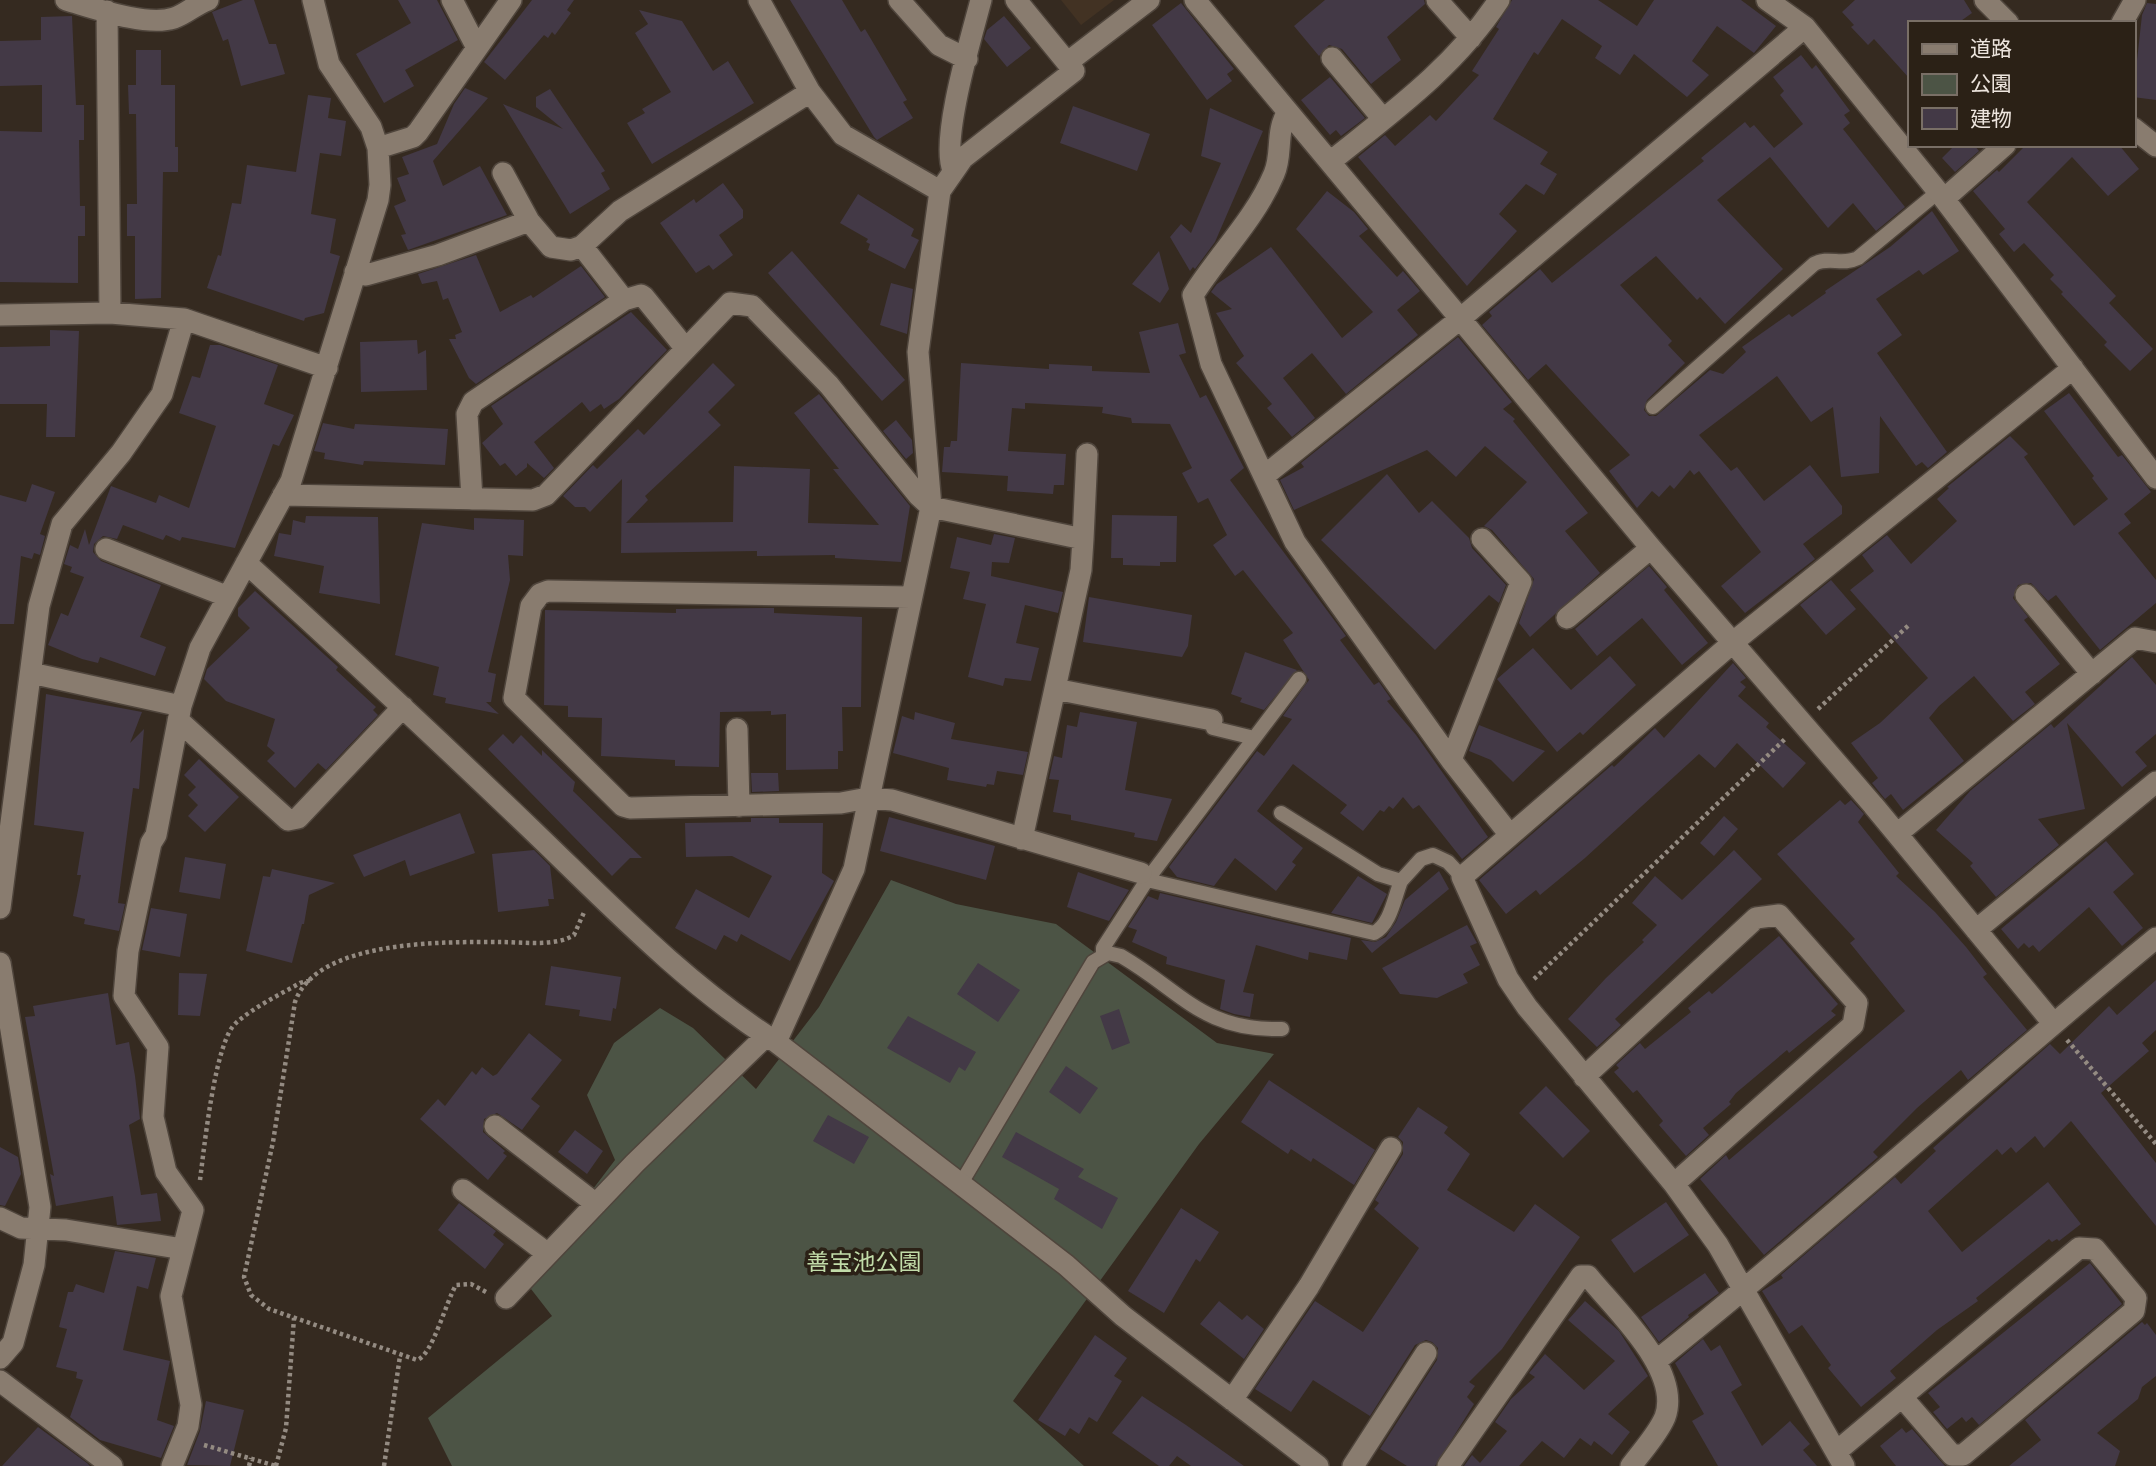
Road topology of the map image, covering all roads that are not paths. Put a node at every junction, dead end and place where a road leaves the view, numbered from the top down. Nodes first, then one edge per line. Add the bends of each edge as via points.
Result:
1 (66, 0) edge
2 (208, 0) edge
3 (313, 0) edge
4 (452, 0) edge
5 (512, 0) edge
6 (759, 0) edge
7 (899, 0) edge
8 (981, 0) edge
9 (1016, 0) edge
10 (1149, 0) edge
11 (1195, 0) edge
12 (1437, 0) edge
13 (1499, 0) edge
14 (1767, 0) edge
15 (1985, 0) edge
16 (2135, 0) edge
17 (107, 11) junction
18 (2006, 21) edge
19 (2123, 21) edge
20 (1805, 27) junction
21 (1471, 38) junction
22 (477, 48) junction
23 (1332, 58) dead end
24 (967, 59) junction
25 (1069, 62) junction
26 (810, 92) junction
27 (1288, 112) junction
28 (1383, 119) junction
29 (2135, 130) edge
30 (2156, 146) edge
31 (2002, 147) edge
32 (378, 148) junction
33 (1330, 162) junction
34 (953, 170) junction
35 (503, 173) dead end
36 (940, 191) junction
37 (1941, 196) junction
38 (529, 221) junction
39 (582, 246) junction
40 (355, 272) junction
41 (624, 300) junction
42 (110, 313) junction
43 (0, 315) edge
44 (184, 319) junction
45 (1460, 319) junction
46 (686, 349) junction
47 (327, 368) junction
48 (2073, 368) junction
49 (1653, 407) dead end
50 (1087, 454) dead end
51 (1264, 476) junction
52 (2156, 478) edge
53 (283, 495) junction
54 (472, 499) junction
55 (931, 507) junction
56 (1482, 539) dead end
57 (1083, 540) junction
58 (1651, 548) junction
59 (106, 549) dead end
60 (246, 563) junction
61 (226, 596) junction
62 (2026, 596) dead end
63 (910, 597) junction
64 (1567, 618) dead end
65 (2156, 642) edge
66 (1731, 644) junction
67 (31, 673) junction
68 (2092, 674) junction
69 (1299, 678) dead end
70 (1055, 689) junction
71 (403, 707) junction
72 (180, 713) junction
73 (1212, 720) joint
74 (737, 729) dead end
75 (1254, 738) junction
76 (1451, 760) junction
77 (2156, 782) edge
78 (868, 799) junction
79 (739, 806) junction
80 (1281, 813) dead end
81 (1897, 834) junction
82 (1510, 835) junction
83 (1022, 839) junction
84 (1144, 877) junction
85 (1462, 877) junction
86 (1401, 881) junction
87 (1, 901) edge
88 (1976, 930) junction
89 (2156, 938) edge
90 (1103, 955) junction
91 (0, 963) edge
92 (2053, 1023) junction
93 (1282, 1029) dead end
94 (771, 1039) junction
95 (7, 1055) edge
96 (1584, 1077) junction
97 (495, 1126) dead end
98 (1391, 1148) dead end
99 (1674, 1184) junction
100 (960, 1185) junction
101 (463, 1190) dead end
102 (596, 1204) junction
103 (0, 1218) edge
104 (40, 1231) junction
105 (183, 1249) junction
106 (548, 1254) junction
107 (1744, 1291) junction
108 (506, 1297) road end
109 (1426, 1353) dead end
110 (0, 1358) edge
111 (1656, 1361) junction
112 (0, 1381) edge
113 (1902, 1397) junction
114 (1232, 1400) junction
115 (1840, 1459) edge
116 (112, 1466) edge
117 (173, 1466) edge
118 (1318, 1466) edge
119 (1353, 1466) edge
120 (1448, 1466) edge
121 (1631, 1466) edge

1 - 17 street
2 - 17 street via 170,19
3 - 32 street via 329,64 372,127
4 - 22 street
5 - 22 street
6 - 26 street
7 - 24 street via 939,45
8 - 24 street
9 - 25 street
10 - 25 street
11 - 27 street
12 - 21 street
13 - 21 street
14 - 20 street
15 - 18 street
16 - 19 street
17 - 42 street
20 - 37 street
20 - 45 street
21 - 28 street via 1444,68
22 - 32 street via 418,132
23 - 28 street
24 - 34 street via 950,148
25 - 34 street via 1074,71
26 - 36 street via 843,135
26 - 39 street via 620,211
27 - 33 street
27 - 51 street via 1281,124 1274,175 1193,295 1211,364
28 - 33 street
29 - 30 street
31 - 37 street
32 - 40 street via 378,200
33 - 45 street
34 - 36 street
35 - 38 street
36 - 55 street via 918,352
37 - 48 street
37 - 49 lane via 1858,258 1814,264
38 - 39 street via 557,250
38 - 40 street via 426,258 366,275
39 - 41 street
40 - 47 street
41 - 46 street via 645,297
41 - 54 street via 473,402 467,414
42 - 43 street
42 - 44 street
44 - 47 street
44 - 67 street via 162,394 62,524 39,606
45 - 51 street
45 - 58 street
46 - 54 street via 546,495 533,500
46 - 55 street via 730,303 752,306 829,385
47 - 53 street
48 - 52 street
48 - 66 street
50 - 57 street
51 - 76 street via 1295,542
53 - 54 street
53 - 60 street
55 - 57 street
55 - 63 street
56 - 76 street via 1521,582
57 - 70 street via 1082,570
58 - 64 street
58 - 66 street
59 - 61 street
60 - 61 street
60 - 71 street
61 - 72 street via 200,648
62 - 68 street
63 - 78 street
63 - 79 street via 548,591 534,600 513,691 517,703 623,806
65 - 68 street via 2135,638
66 - 81 street
66 - 82 street
67 - 72 street
67 - 87 street
68 - 81 street
69 - 75 lane
70 - 73 street
70 - 83 street
71 - 72 street via 298,818 288,820
71 - 94 street via 656,949
72 - 105 street via 128,951 124,996 158,1047 152,1112 166,1172 193,1210
73 - 75 lane via 1213,728
74 - 79 street
75 - 84 lane
76 - 82 street
77 - 88 street
78 - 79 street
78 - 83 street via 891,800
78 - 94 street via 849,884
80 - 86 lane via 1378,874
81 - 88 street
82 - 85 street
83 - 84 street
84 - 86 lane via 1374,933 1390,911
84 - 90 lane
85 - 86 lane via 1433,855 1421,859
85 - 96 street via 1508,979
88 - 92 street
89 - 92 street
90 - 93 lane via 1121,956 1213,1018 1252,1030
90 - 100 lane via 1093,962
91 - 95 street
92 - 107 street
94 - 100 street
94 - 102 street
95 - 104 street via 38,1185
96 - 99 street
96 - 99 street via 1756,918 1779,915 1857,1003 1853,1025
97 - 102 street
98 - 114 street via 1309,1286
99 - 107 street
100 - 114 street
101 - 106 street
102 - 106 street
103 - 104 street
104 - 105 street via 66,1230
104 - 110 street via 13,1343
105 - 117 street via 171,1296 190,1393 184,1439
106 - 108 street
107 - 111 street
107 - 115 street
109 - 119 street
111 - 120 street via 1588,1276 1581,1276
111 - 121 street via 1667,1390 1665,1416
112 - 116 street
113 - 113 street via 2079,1248 2095,1249 2136,1298 2133,1311 1963,1455 1952,1455
113 - 115 street
114 - 118 street

